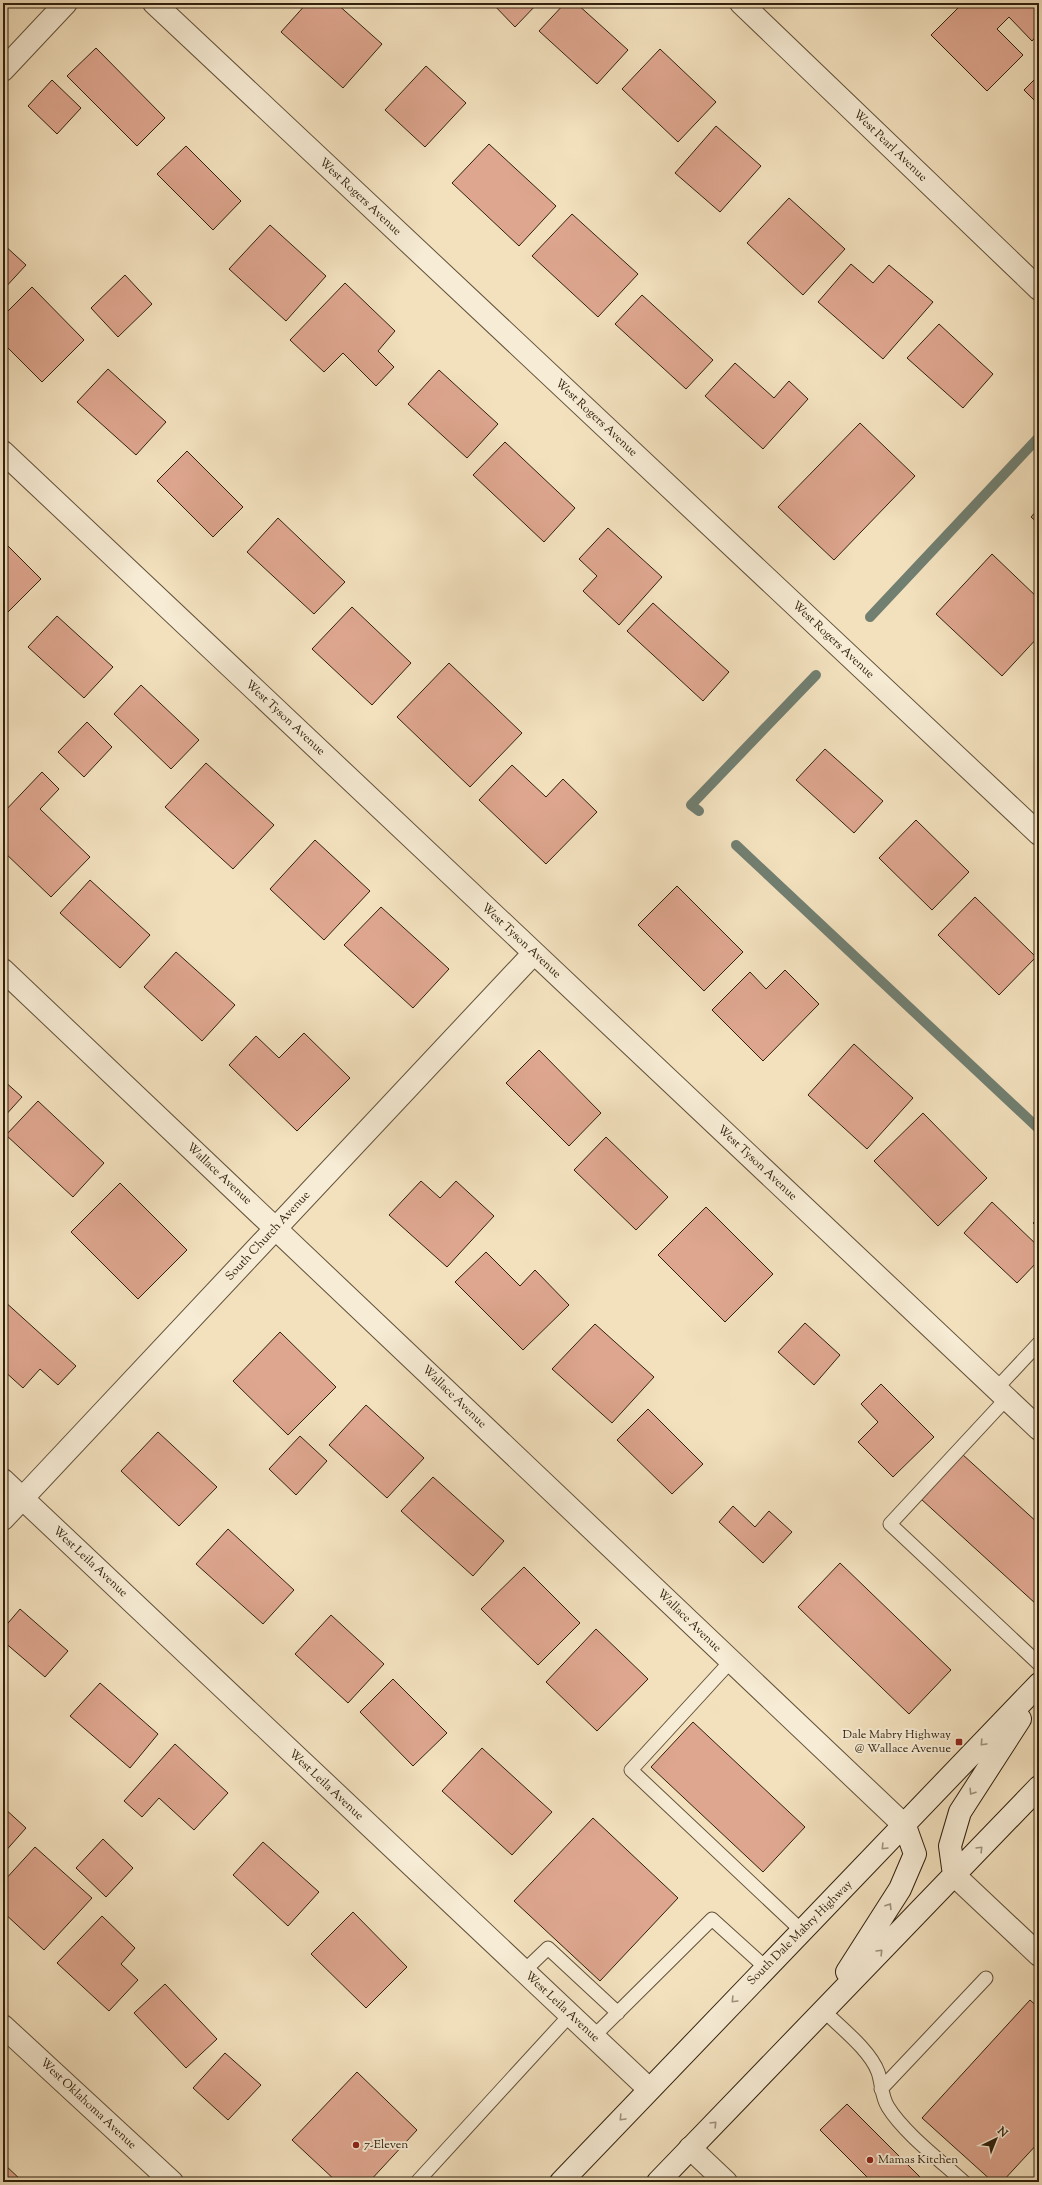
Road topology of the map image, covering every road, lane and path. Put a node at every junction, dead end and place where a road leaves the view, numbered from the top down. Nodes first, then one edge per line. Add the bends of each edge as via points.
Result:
1 (66, 3) edge
2 (154, 3) edge
3 (741, 3) edge
4 (3, 70) edge
5 (1039, 289) edge
6 (3, 452) edge
7 (1039, 834) edge
8 (534, 954) junction
9 (3, 970) edge
10 (276, 1227) junction
11 (1039, 1343) edge
12 (1002, 1393) junction
13 (1039, 1429) edge
14 (3, 1480) edge
15 (22, 1498) junction
16 (3, 1519) edge
17 (731, 1661) junction
18 (1039, 1664) edge
19 (1039, 1684) edge
20 (1039, 1689) edge
21 (1039, 1787) edge
22 (905, 1826) junction
23 (954, 1875) junction
24 (802, 1931) junction
25 (1039, 1955) edge
26 (765, 1967) junction
27 (524, 1971) junction
28 (986, 1978) dead end
29 (823, 2010) junction
30 (618, 2012) junction
31 (570, 2015) junction
32 (3, 2026) edge
33 (593, 2037) junction
34 (649, 2089) junction
35 (881, 2089) junction
36 (690, 2148) junction
37 (172, 2182) edge
38 (417, 2182) edge
39 (561, 2182) edge
40 (658, 2182) edge
41 (726, 2182) edge
42 (964, 2182) edge

1 - 4 street
2 - 7 street, West Rogers Avenue
3 - 5 street, West Pearl Avenue
6 - 8 street, West Tyson Avenue
8 - 10 street, South Church Avenue
8 - 12 street, West Tyson Avenue
9 - 10 street, Wallace Avenue
10 - 15 street, South Church Avenue
10 - 17 street, Wallace Avenue
11 - 12 lane
12 - 13 street, West Tyson Avenue
12 - 18 lane via 890,1524
14 - 15 street, West Leila Avenue
15 - 16 street, South Church Avenue
15 - 27 street, West Leila Avenue
17 - 22 street, Wallace Avenue
17 - 24 lane via 632,1770
19 -> 22 street, South Dale Mabry Highway
20 -> 23 street via 960,1812 950,1846
23 -> 21 street
22 -> 24 street, South Dale Mabry Highway
29 -> 22 street via 900,1889 915,1854
23 - 25 street
29 -> 23 street
24 - 26 street, South Dale Mabry Highway
26 - 30 lane via 712,1919
26 -> 34 street, South Dale Mabry Highway
27 - 30 lane via 548,1948
27 - 31 street, West Leila Avenue
28 - 35 lane
29 - 35 lane via 867,2054 878,2071
36 -> 29 street
30 - 33 lane
31 - 33 street, West Leila Avenue
31 - 38 lane
32 - 37 street, West Oklahoma Avenue
33 - 34 street, West Leila Avenue
34 -> 39 street, South Dale Mabry Highway
35 - 42 lane via 888,2106 904,2126
36 - 40 street
36 - 41 street

